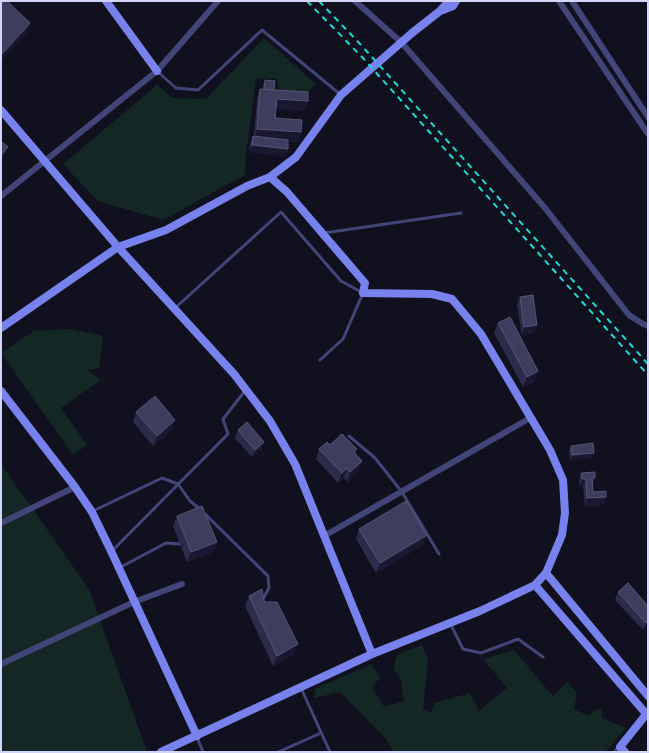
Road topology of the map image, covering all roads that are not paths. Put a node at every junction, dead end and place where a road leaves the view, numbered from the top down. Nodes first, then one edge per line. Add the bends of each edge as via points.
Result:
1 (106, 1) edge
2 (218, 1) edge
3 (355, 1) edge
4 (456, 1) edge
5 (559, 1) edge
6 (572, 1) edge
7 (445, 4) edge
8 (401, 42) junction
9 (157, 71) junction
10 (341, 94) junction
11 (1, 110) edge
12 (648, 117) edge
13 (648, 134) edge
14 (44, 161) junction
15 (270, 177) junction
16 (1, 196) edge
17 (461, 213) dead end
18 (323, 234) junction
19 (118, 247) junction
20 (363, 293) junction
21 (174, 309) junction
22 (648, 326) edge
23 (1, 328) edge
24 (320, 360) dead end
25 (246, 390) junction
26 (1, 391) edge
27 (530, 418) junction
28 (349, 436) dead end
29 (178, 484) junction
30 (75, 487) junction
31 (402, 492) junction
32 (92, 512) junction
33 (1, 523) edge
34 (324, 536) junction
35 (180, 544) dead end
36 (111, 551) junction
37 (439, 554) dead end
38 (119, 568) junction
39 (546, 573) junction
40 (182, 584) dead end
41 (535, 585) junction
42 (134, 602) junction
43 (264, 606) edge
44 (450, 623) junction
45 (372, 654) junction
46 (542, 657) dead end
47 (1, 664) edge
48 (300, 687) junction
49 (648, 696) edge
50 (647, 714) edge
51 (322, 733) junction
52 (197, 736) junction
53 (620, 750) edge
54 (161, 752) edge
55 (203, 752) edge
56 (278, 752) edge
57 (330, 752) edge

1 - 9 street
2 - 9 street
3 - 8 street
4 - 7 street via 453,6
5 - 13 street
6 - 12 street
7 - 8 street
8 - 10 street
8 - 22 street via 545,208 629,315
9 - 10 lane via 176,88 198,90 262,30
9 - 14 street
10 - 15 street via 296,157
11 - 14 street
14 - 16 street
14 - 19 street
15 - 18 street via 287,192
15 - 19 street via 247,186 166,230
17 - 18 lane
18 - 20 street via 365,283
19 - 21 street
19 - 23 street
20 - 21 lane via 341,281 281,212
20 - 24 lane via 343,339
20 - 27 street via 432,294 452,299 482,334
21 - 25 street
25 - 29 lane via 224,419 228,434
25 - 34 street via 270,420 295,464
26 - 30 street
27 - 31 street
27 - 39 street via 550,450 563,480 565,513 562,535
28 - 31 lane via 375,458
29 - 32 lane via 162,478
29 - 36 lane
29 - 43 lane via 190,501 268,576 269,588 263,599
30 - 32 street
30 - 33 street
31 - 34 street
31 - 37 lane
32 - 36 street
34 - 45 street
35 - 38 lane via 166,543
36 - 38 street
38 - 42 street
39 - 41 street
39 - 49 street
40 - 42 street
41 - 44 street
41 - 50 street
42 - 47 street
42 - 52 street
44 - 45 street
44 - 46 lane via 463,649 481,653 518,639
45 - 48 street
48 - 51 lane
48 - 52 street
50 - 53 street
51 - 56 lane
51 - 57 lane
52 - 54 street
52 - 55 lane

